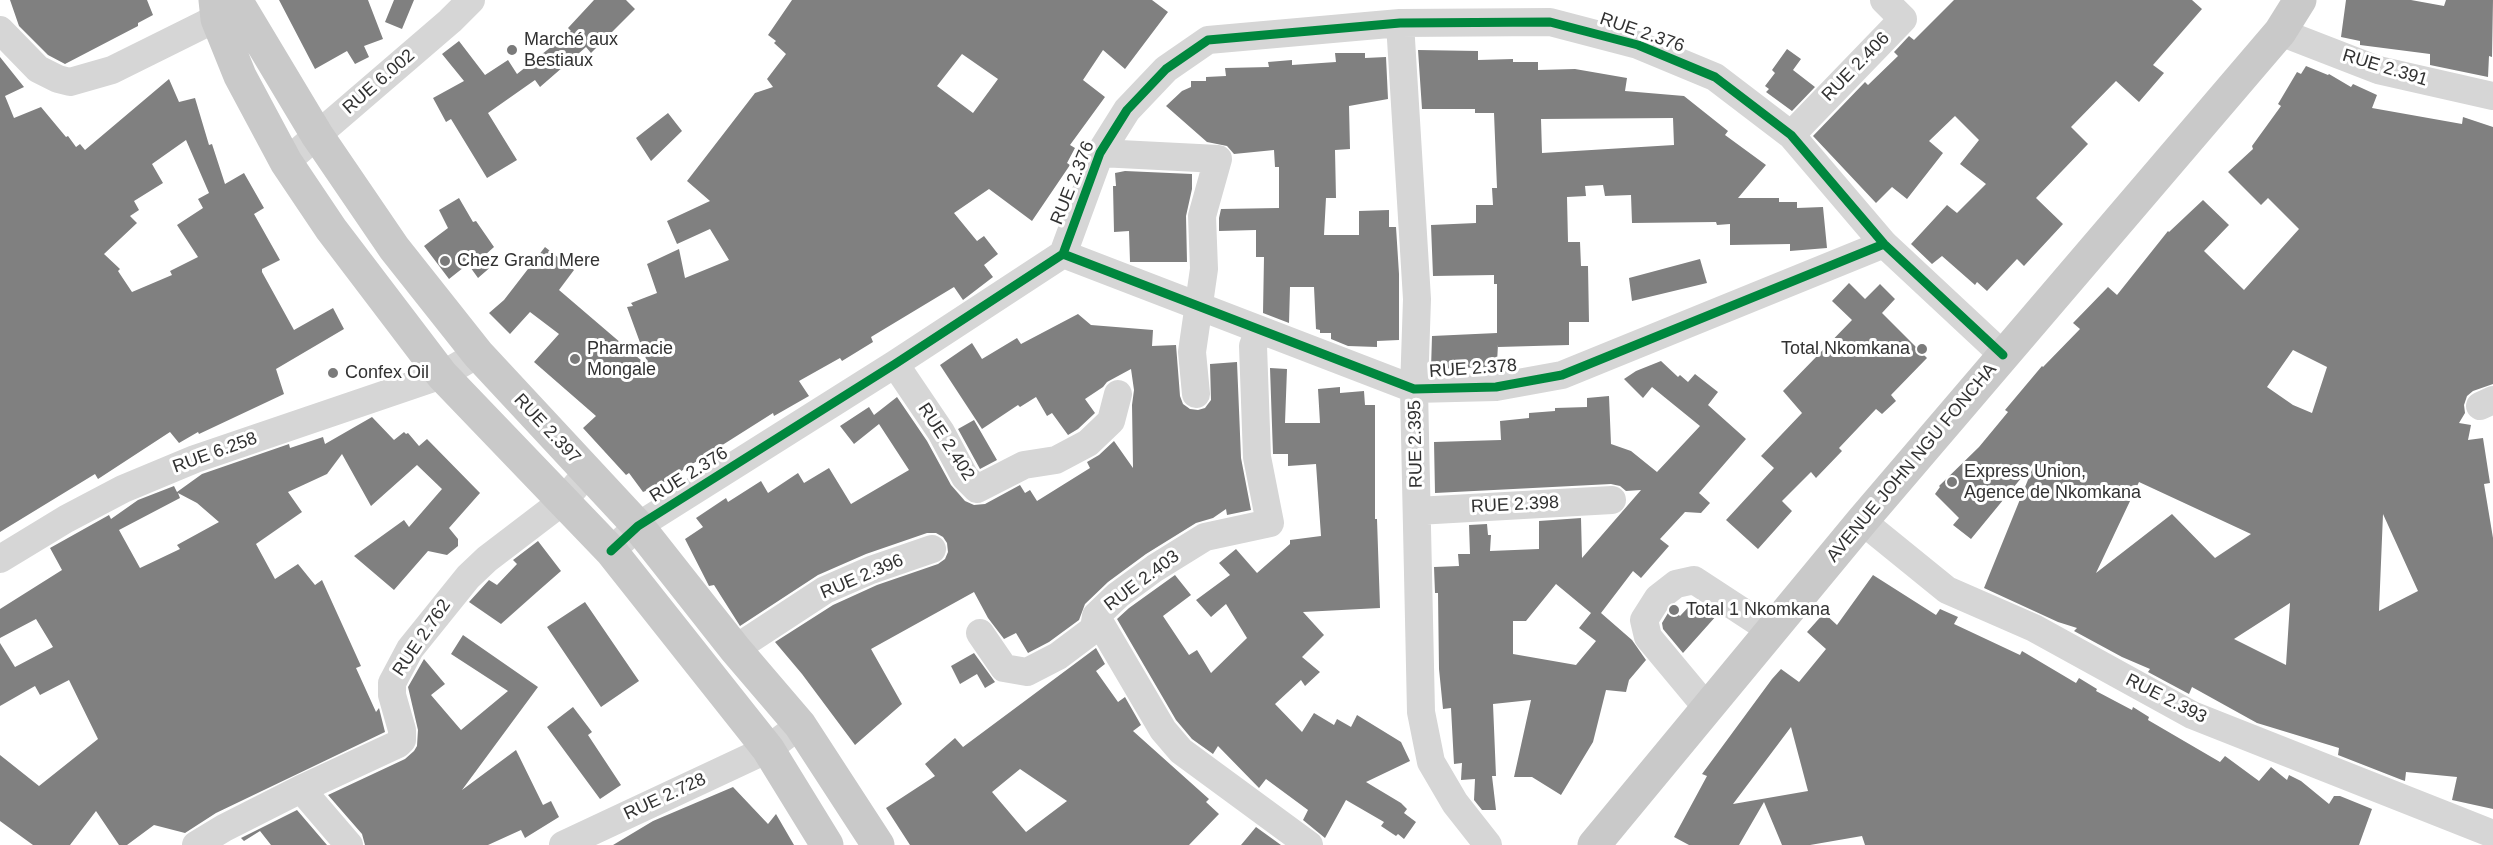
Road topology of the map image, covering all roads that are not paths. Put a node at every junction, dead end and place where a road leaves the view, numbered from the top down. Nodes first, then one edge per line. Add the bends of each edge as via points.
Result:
1 (471, 0) edge
2 (1884, 0) edge
3 (2300, 0) edge
4 (227, 6) edge
5 (446, 11) edge
6 (1550, 11) edge
7 (1413, 16) edge
8 (0, 30) edge
9 (2280, 32) junction
10 (2493, 96) edge
11 (317, 135) junction
12 (1791, 135) junction
13 (1100, 153) junction
14 (286, 162) junction
15 (1884, 244) junction
16 (1063, 254) junction
17 (1200, 307) junction
18 (1259, 330) junction
19 (478, 354) junction
20 (2003, 355) junction
21 (895, 364) junction
22 (442, 375) junction
23 (1414, 389) junction
24 (1118, 394) dead end
25 (1196, 394) dead end
26 (588, 472) junction
27 (1612, 500) dead end
28 (563, 501) junction
29 (1417, 511) junction
30 (1862, 521) junction
31 (638, 526) junction
32 (932, 549) dead end
33 (611, 551) junction
34 (0, 559) edge
35 (1096, 616) junction
36 (1772, 631) junction
37 (980, 633) dead end
38 (735, 649) junction
39 (1708, 709) junction
40 (800, 725) junction
41 (768, 749) junction
42 (301, 789) junction
43 (2493, 834) edge
44 (196, 845) edge
45 (349, 845) edge
46 (563, 845) edge
47 (826, 845) edge
48 (878, 845) edge
49 (1309, 845) edge
50 (1488, 845) edge
51 (1594, 845) edge

1 - 5 street, RUE 6.002
2 - 12 street, RUE 2.406 via 1903,19
3 - 9 main road, AVENUE JOHN NGU FONCHA
4 - 8 street via 112,70 70,82 38,69
4 - 11 main road, RUE 2.397
4 - 14 main road, RUE 2.397 via 240,76
5 - 11 street, RUE 6.002
6 - 7 street, RUE 2.376
6 - 12 street, RUE 2.376 via 1715,77
7 - 13 street, RUE 2.376 via 1208,40 1166,69 1127,110
7 - 23 street, RUE 2.395 via 1417,299
9 - 10 street, RUE 2.391 via 2378,70
9 - 20 main road, AVENUE JOHN NGU FONCHA
11 - 14 street, RUE 6.002
11 - 19 main road, RUE 2.397 via 394,248
12 - 15 street, RUE 2.376
13 - 16 street, RUE 2.376
13 - 17 street via 1218,159 1202,216 1204,269
14 - 22 main road, RUE 2.397
15 - 20 street, RUE 2.376
15 - 23 street, RUE 2.378 via 1562,375 1496,387
16 - 17 street, RUE 2.378
16 - 21 street, RUE 2.376
17 - 18 street, RUE 2.378
17 - 25 street via 1192,352
18 - 23 street, RUE 2.378
18 - 35 street, RUE 2.403 via 1253,346 1257,457 1270,523 1205,537 1127,588
19 - 22 street, RUE 6.258
19 - 26 main road, RUE 2.397
20 - 30 main road, AVENUE JOHN NGU FONCHA
21 - 24 street, RUE 2.402 via 941,432 965,477 977,489 1024,465 1056,460 1088,443 1112,422
21 - 31 street, RUE 2.376
22 - 28 main road, RUE 2.397
22 - 34 street, RUE 6.258 via 195,459 123,489
23 - 29 street, RUE 2.395
26 - 28 street, RUE 2.762
26 - 31 main road, RUE 2.397
27 - 29 street, RUE 2.398
28 - 33 main road, RUE 2.397
28 - 42 street, RUE 2.762 via 480,565 410,649 392,683 402,740
29 - 50 street, RUE 2.395 via 1421,712 1431,762 1455,803
30 - 36 main road, AVENUE JOHN NGU FONCHA
30 - 43 street, RUE 2.393 via 1947,590 2034,628 2192,715
31 - 33 street, RUE 2.376
31 - 38 main road, RUE 2.397
32 - 38 street, RUE 2.396 via 825,590
33 - 41 main road, RUE 2.397
35 - 37 street via 1094,629 1058,656 1027,672 1004,668
35 - 49 street, RUE 2.403 via 1163,730 1181,751
36 - 39 main road, AVENUE JOHN NGU FONCHA
36 - 39 street via 1694,580 1676,584 1658,598 1644,620 1648,638
38 - 40 main road, RUE 2.397
39 - 51 main road, AVENUE JOHN NGU FONCHA
40 - 41 street, RUE 2.728
40 - 48 main road, RUE 2.397
41 - 46 street, RUE 2.728
41 - 47 main road, RUE 2.397
42 - 44 street, RUE 2.762
42 - 45 street

